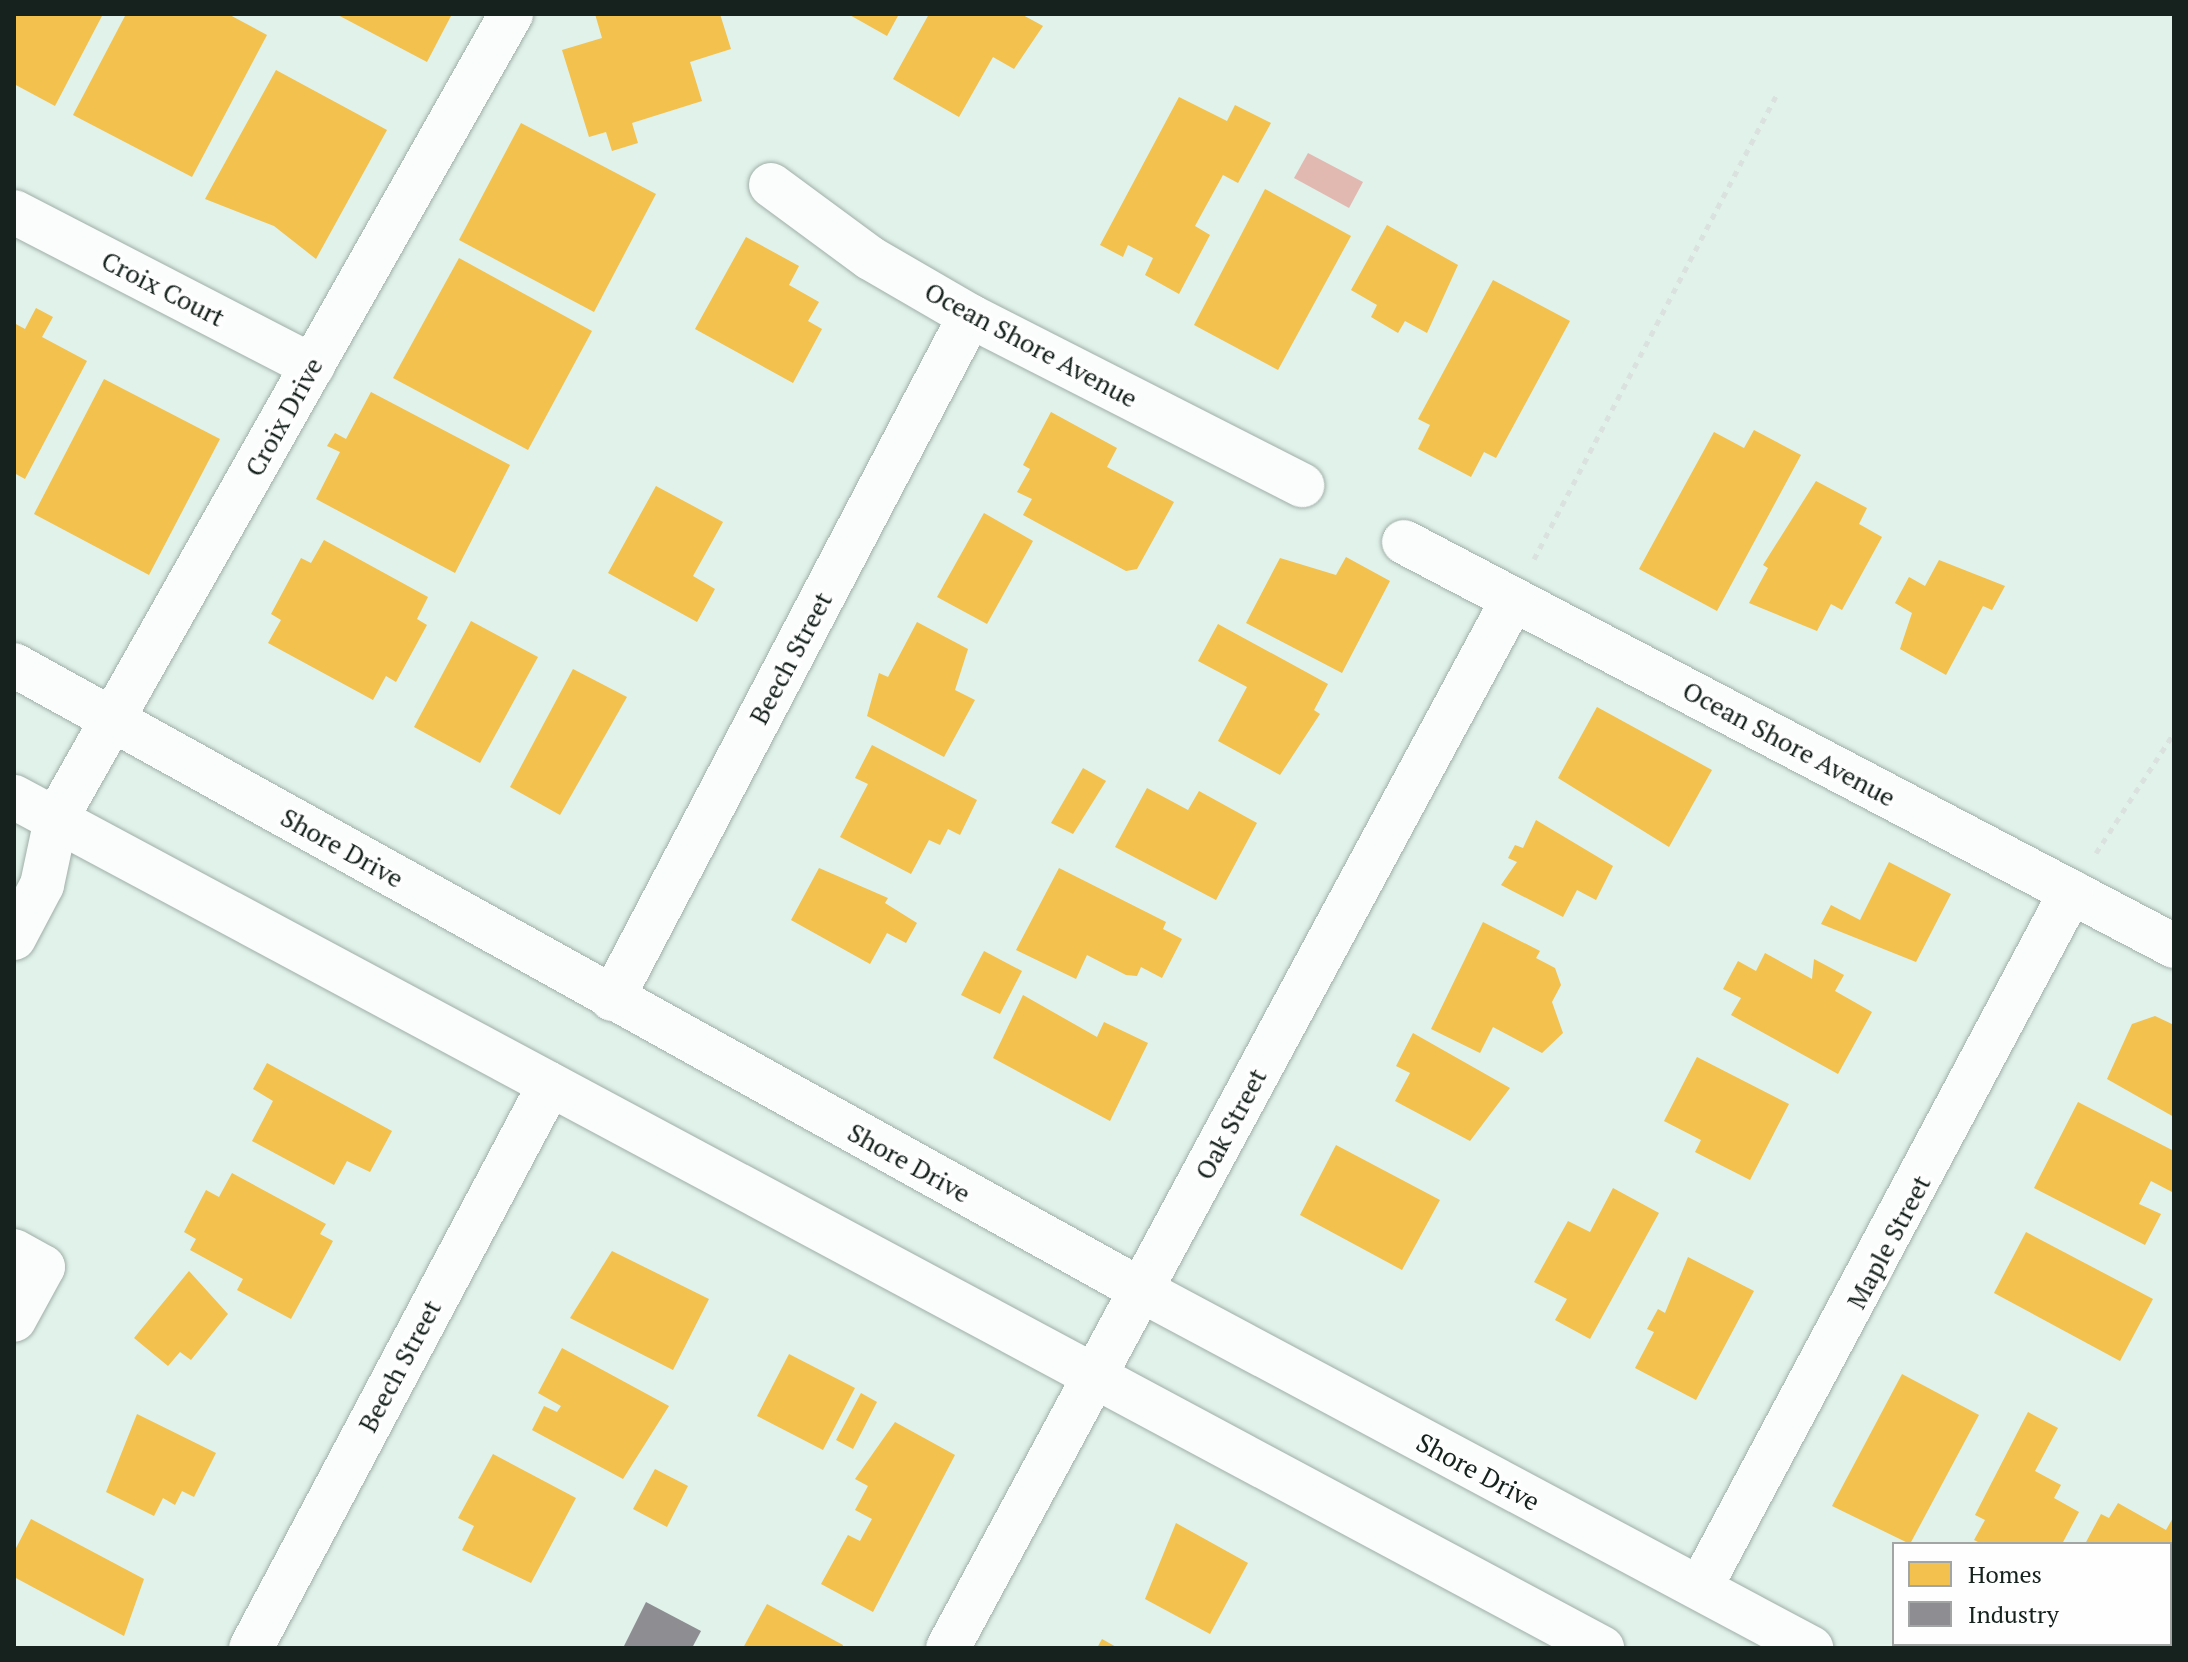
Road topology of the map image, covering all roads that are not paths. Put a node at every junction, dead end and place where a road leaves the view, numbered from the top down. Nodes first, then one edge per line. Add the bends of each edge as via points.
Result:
1 (511, 14) edge
2 (771, 185) dead end
3 (14, 212) edge
4 (970, 316) junction
5 (313, 366) junction
6 (1302, 485) dead end
7 (1404, 542) dead end
8 (1513, 599) junction
9 (14, 665) edge
10 (114, 720) junction
11 (14, 797) edge
12 (56, 819) junction
13 (14, 843) edge
14 (2071, 892) junction
15 (14, 938) edge
16 (2174, 946) edge
17 (612, 999) junction
18 (550, 1084) junction
19 (14, 1251) edge
20 (1141, 1290) junction
21 (14, 1320) edge
22 (1095, 1375) junction
23 (1700, 1588) junction
24 (251, 1648) edge
25 (948, 1648) edge
26 (1602, 1648) edge
27 (1811, 1648) edge

1 - 5 main road, Croix Drive
2 - 4 main road, Ocean Shore Avenue via 870,258
3 - 5 main road, Croix Court
4 - 6 main road, Ocean Shore Avenue
4 - 17 main road, Beech Street
5 - 10 main road, Croix Drive
7 - 8 main road, Ocean Shore Avenue
8 - 14 main road, Ocean Shore Avenue
8 - 20 main road, Oak Street
9 - 10 main road, Shore Drive
10 - 12 main road, Croix Drive
10 - 17 main road, Shore Drive
11 - 12 main road
12 - 13 main road
12 - 15 main road via 42,885
12 - 18 main road
14 - 16 main road, Ocean Shore Avenue
14 - 23 main road, Maple Street
17 - 20 main road, Shore Drive
18 - 22 main road
18 - 24 main road, Beech Street
19 - 21 main road via 43,1267
20 - 22 main road, Oak Street
20 - 23 main road, Shore Drive
22 - 25 main road, Oak Street
22 - 26 main road
23 - 27 main road, Shore Drive

